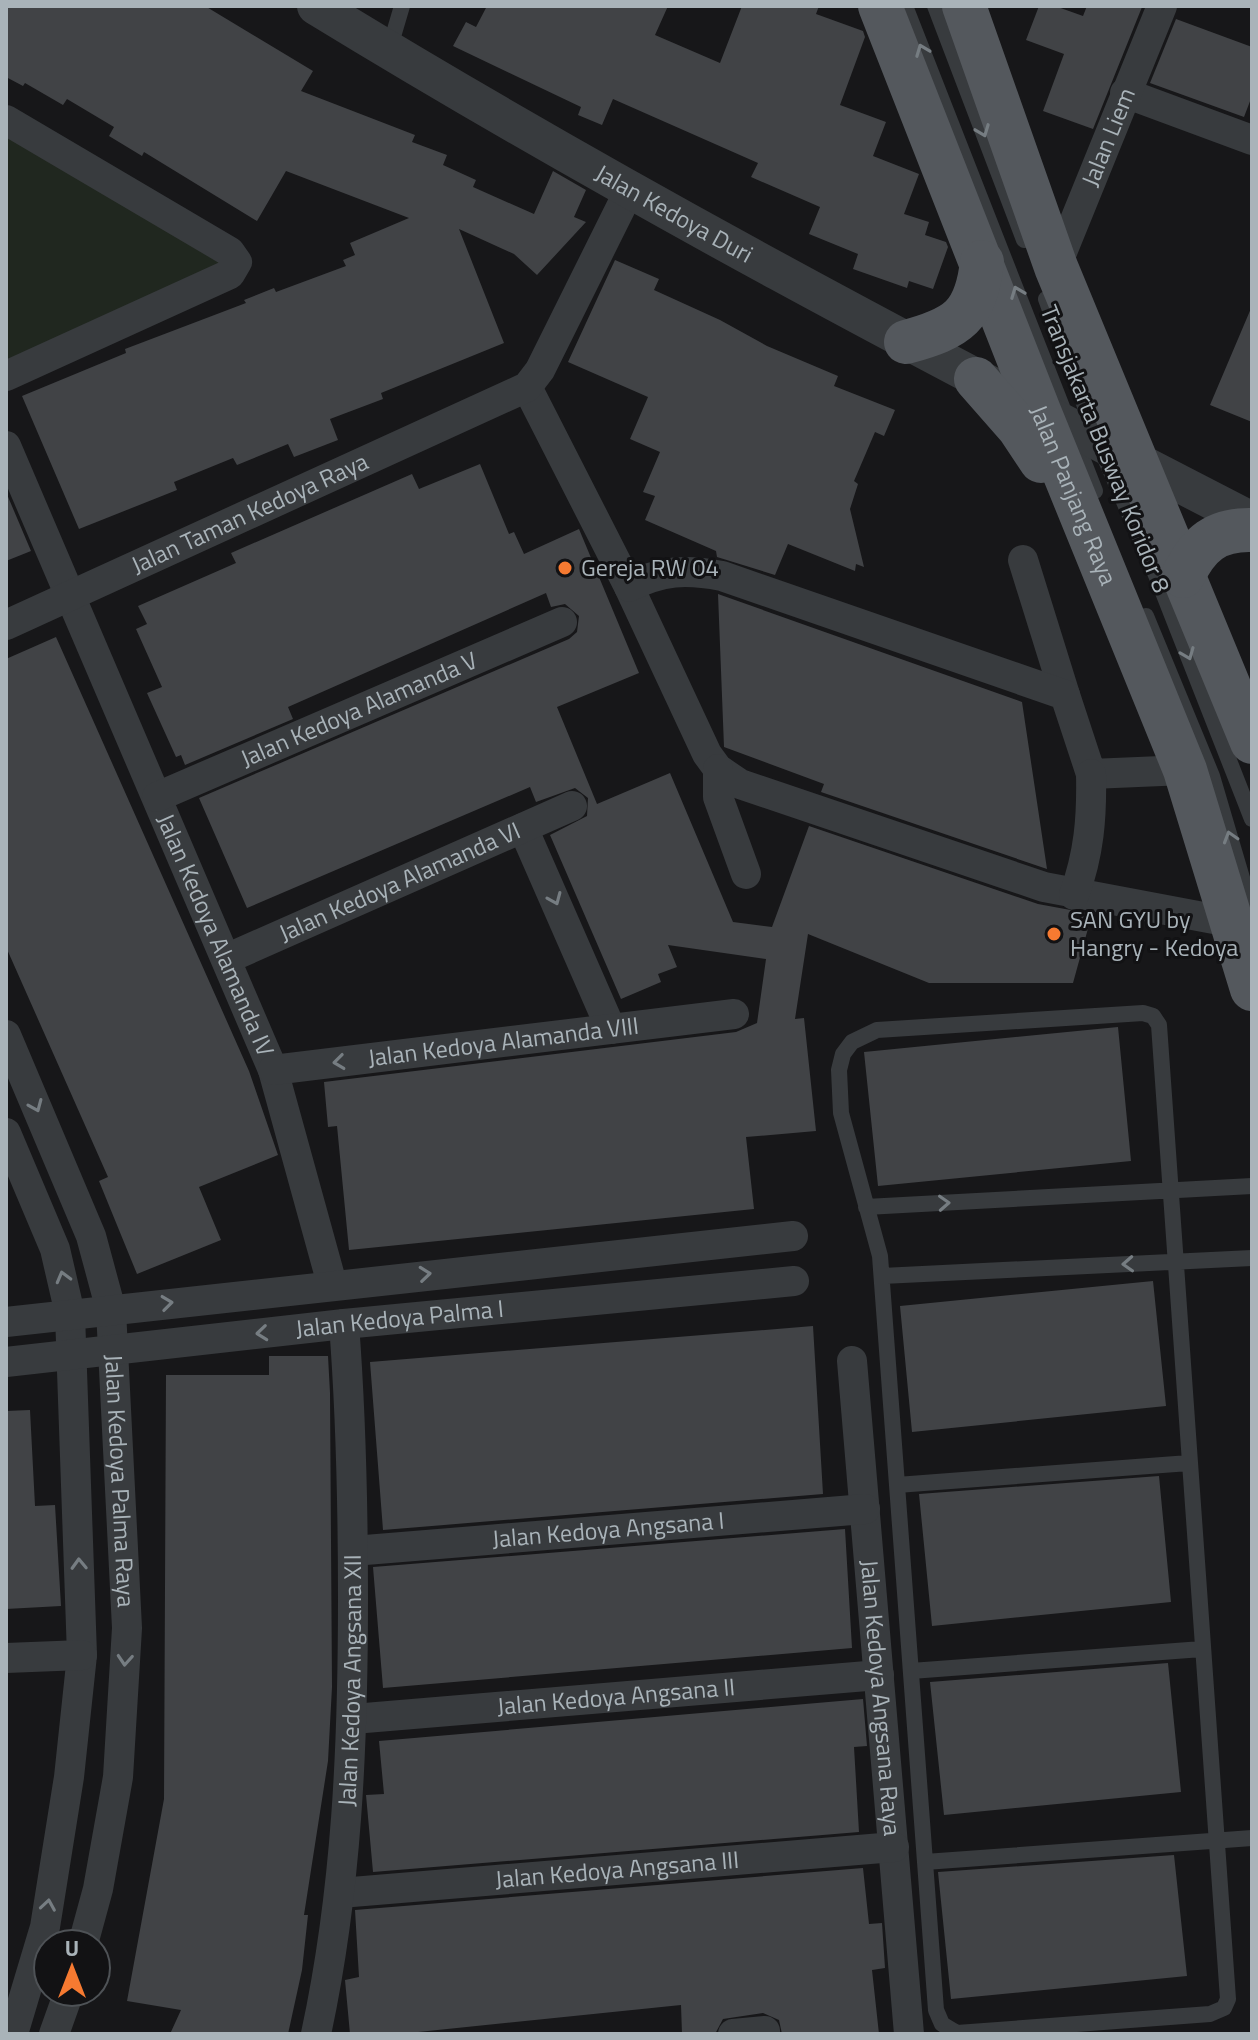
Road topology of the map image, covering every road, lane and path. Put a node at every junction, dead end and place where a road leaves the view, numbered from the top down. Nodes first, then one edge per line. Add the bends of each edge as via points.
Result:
1 (316, 6) edge
2 (402, 6) edge
3 (880, 6) edge
4 (905, 6) edge
5 (935, 6) edge
6 (964, 6) edge
7 (1162, 6) edge
8 (388, 52) junction
9 (1125, 93) junction
10 (6, 120) edge
11 (1252, 140) edge
12 (629, 191) junction
13 (982, 262) junction
14 (1043, 272) junction
15 (906, 342) junction
16 (6, 376) edge
17 (976, 379) junction
18 (527, 387) junction
19 (1085, 435) junction
20 (6, 446) edge
21 (1252, 521) edge
22 (1098, 525) junction
23 (1252, 530) edge
24 (1023, 560) dead end
25 (1183, 576) junction
26 (629, 587) junction
27 (71, 595) junction
28 (1142, 605) dead end
29 (562, 622) dead end
30 (6, 625) edge
31 (1065, 695) junction
32 (1252, 742) edge
33 (718, 769) junction
34 (1185, 770) junction
35 (1091, 774) junction
36 (157, 797) junction
37 (572, 806) dead end
38 (1252, 819) edge
39 (523, 828) junction
40 (746, 874) dead end
41 (1074, 895) junction
42 (1243, 918) edge
43 (226, 959) junction
44 (1252, 989) edge
45 (734, 1014) dead end
46 (611, 1029) junction
47 (6, 1035) edge
48 (273, 1070) junction
49 (6, 1133) edge
50 (1252, 1186) edge
51 (1169, 1191) junction
52 (866, 1207) junction
53 (793, 1236) dead end
54 (1252, 1258) edge
55 (559, 1260) junction
56 (1174, 1262) junction
57 (882, 1276) junction
58 (794, 1281) dead end
59 (332, 1284) junction
60 (562, 1304) junction
61 (111, 1310) junction
62 (70, 1314) junction
63 (6, 1322) edge
64 (344, 1324) junction
65 (114, 1349) junction
66 (73, 1354) junction
67 (852, 1361) dead end
68 (6, 1362) edge
69 (1189, 1463) junction
70 (897, 1485) junction
71 (865, 1509) junction
72 (353, 1551) junction
73 (1202, 1649) junction
74 (82, 1655) junction
75 (6, 1658) edge
76 (911, 1671) junction
77 (879, 1675) junction
78 (353, 1719) junction
79 (1252, 1838) edge
80 (1217, 1841) junction
81 (894, 1847) junction
82 (925, 1862) junction
83 (340, 1893) junction
84 (87, 1928) edge
85 (63, 2008) edge
86 (765, 2031) dead end
87 (13, 2034) edge
88 (54, 2034) edge
89 (316, 2034) edge
90 (733, 2034) edge
91 (909, 2034) edge

1 - 8 street, Jalan Kedoya Duri
2 - 8 lane
3 - 13 main road, Jalan Panjang Raya
19 -> 4 lane, Transjakarta Busway Koridor 8
5 -> 14 lane
6 - 14 main road, Jalan Panjang Raya
7 - 9 street, Jalan Liem
8 - 12 street, Jalan Kedoya Duri
9 - 11 street
9 - 14 street, Jalan Liem
10 - 16 street via 230,252 237,262 230,274
12 - 15 street, Jalan Kedoya Duri
12 - 18 street
13 - 15 main road via 979,288 963,318
13 - 19 main road, Jalan Panjang Raya
14 - 19 main road, Jalan Panjang Raya
15 - 17 street, Jalan Kedoya Duri
17 - 19 street, Jalan Kedoya Duri
17 - 22 main road
18 - 26 street
18 - 27 street, Jalan Taman Kedoya Raya
19 - 21 street, Jalan Kedoya Duri
19 - 22 main road, Jalan Panjang Raya
19 - 25 main road, Jalan Panjang Raya
19 -> 38 lane, Transjakarta Busway Koridor 8 via 1159,582
20 - 27 street, Jalan Kedoya Alamanda IV
22 - 34 main road, Jalan Panjang Raya
23 - 25 main road via 1213,536
24 - 31 street
25 - 32 main road, Jalan Panjang Raya
26 - 31 street via 654,574 686,569 722,576
26 - 33 street
27 - 30 street, Jalan Taman Kedoya Raya
27 - 36 street, Jalan Kedoya Alamanda IV
42 -> 28 lane, Transjakarta Busway Koridor 8 via 1212,776
29 - 36 street, Jalan Kedoya Alamanda V
31 - 35 street
33 - 40 street via 718,797
33 - 41 street via 740,784
34 - 35 street
34 - 42 main road, Jalan Panjang Raya
35 - 41 street via 1092,825
36 - 43 street, Jalan Kedoya Alamanda IV
37 - 39 street, Jalan Kedoya Alamanda VI
39 - 43 street, Jalan Kedoya Alamanda VI
39 -> 46 street
41 - 42 street
42 - 44 main road, Jalan Panjang Raya
43 - 48 street, Jalan Kedoya Alamanda IV
45 - 46 street, Jalan Kedoya Alamanda VIII
46 -> 48 street, Jalan Kedoya Alamanda VIII
47 -> 61 street, Jalan Kedoya Palma Raya via 91,1236
48 - 59 street, Jalan Kedoya Alamanda IV
62 -> 49 street, Jalan Kedoya Palma Raya via 55,1249
50 - 51 lane
52 -> 51 lane
51 - 52 lane via 1159,1025 1143,1013 877,1030 852,1042 839,1070 841,1113
51 - 56 lane
52 - 57 lane
53 - 55 street, Jalan Kedoya Palma I
54 - 56 lane
59 -> 55 street, Jalan Kedoya Palma I
55 - 60 street
56 -> 57 lane
56 - 69 lane
57 - 70 lane
58 - 60 street, Jalan Kedoya Palma I
61 -> 59 street, Jalan Kedoya Palma I
60 - 64 street, Jalan Kedoya Palma I
61 - 62 street, Jalan Kedoya Palma I
61 - 65 street, Jalan Kedoya Palma Raya
62 - 63 street, Jalan Kedoya Palma I
62 - 66 street, Jalan Kedoya Palma Raya
64 -> 65 street, Jalan Kedoya Palma I
64 - 72 street, Jalan Kedoya Angsana XII
65 - 66 street, Jalan Kedoya Palma I
65 -> 84 street, Jalan Kedoya Palma Raya via 127,1628 118,1777
66 - 68 street, Jalan Kedoya Palma I
74 -> 66 street, Jalan Kedoya Palma Raya
67 - 71 street, Jalan Kedoya Angsana Raya
69 - 70 lane
69 - 73 lane
70 - 76 lane
71 - 72 street, Jalan Kedoya Angsana I
71 - 77 street, Jalan Kedoya Angsana Raya
72 - 78 street, Jalan Kedoya Angsana XII
73 - 76 lane
73 - 80 lane
74 - 75 street
87 -> 74 street, Jalan Kedoya Palma Raya via 45,1927
76 - 82 lane
77 - 78 street, Jalan Kedoya Angsana II
77 - 81 street, Jalan Kedoya Angsana Raya
78 - 83 street, Jalan Kedoya Angsana XII
79 - 80 lane
80 - 82 lane
80 - 82 lane via 1228,1999 1218,2012 957,2033 936,2010
81 - 83 street, Jalan Kedoya Angsana III
81 - 91 street, Jalan Kedoya Angsana Raya
83 - 89 street, Jalan Kedoya Angsana XII
85 - 88 street
86 - 90 street

